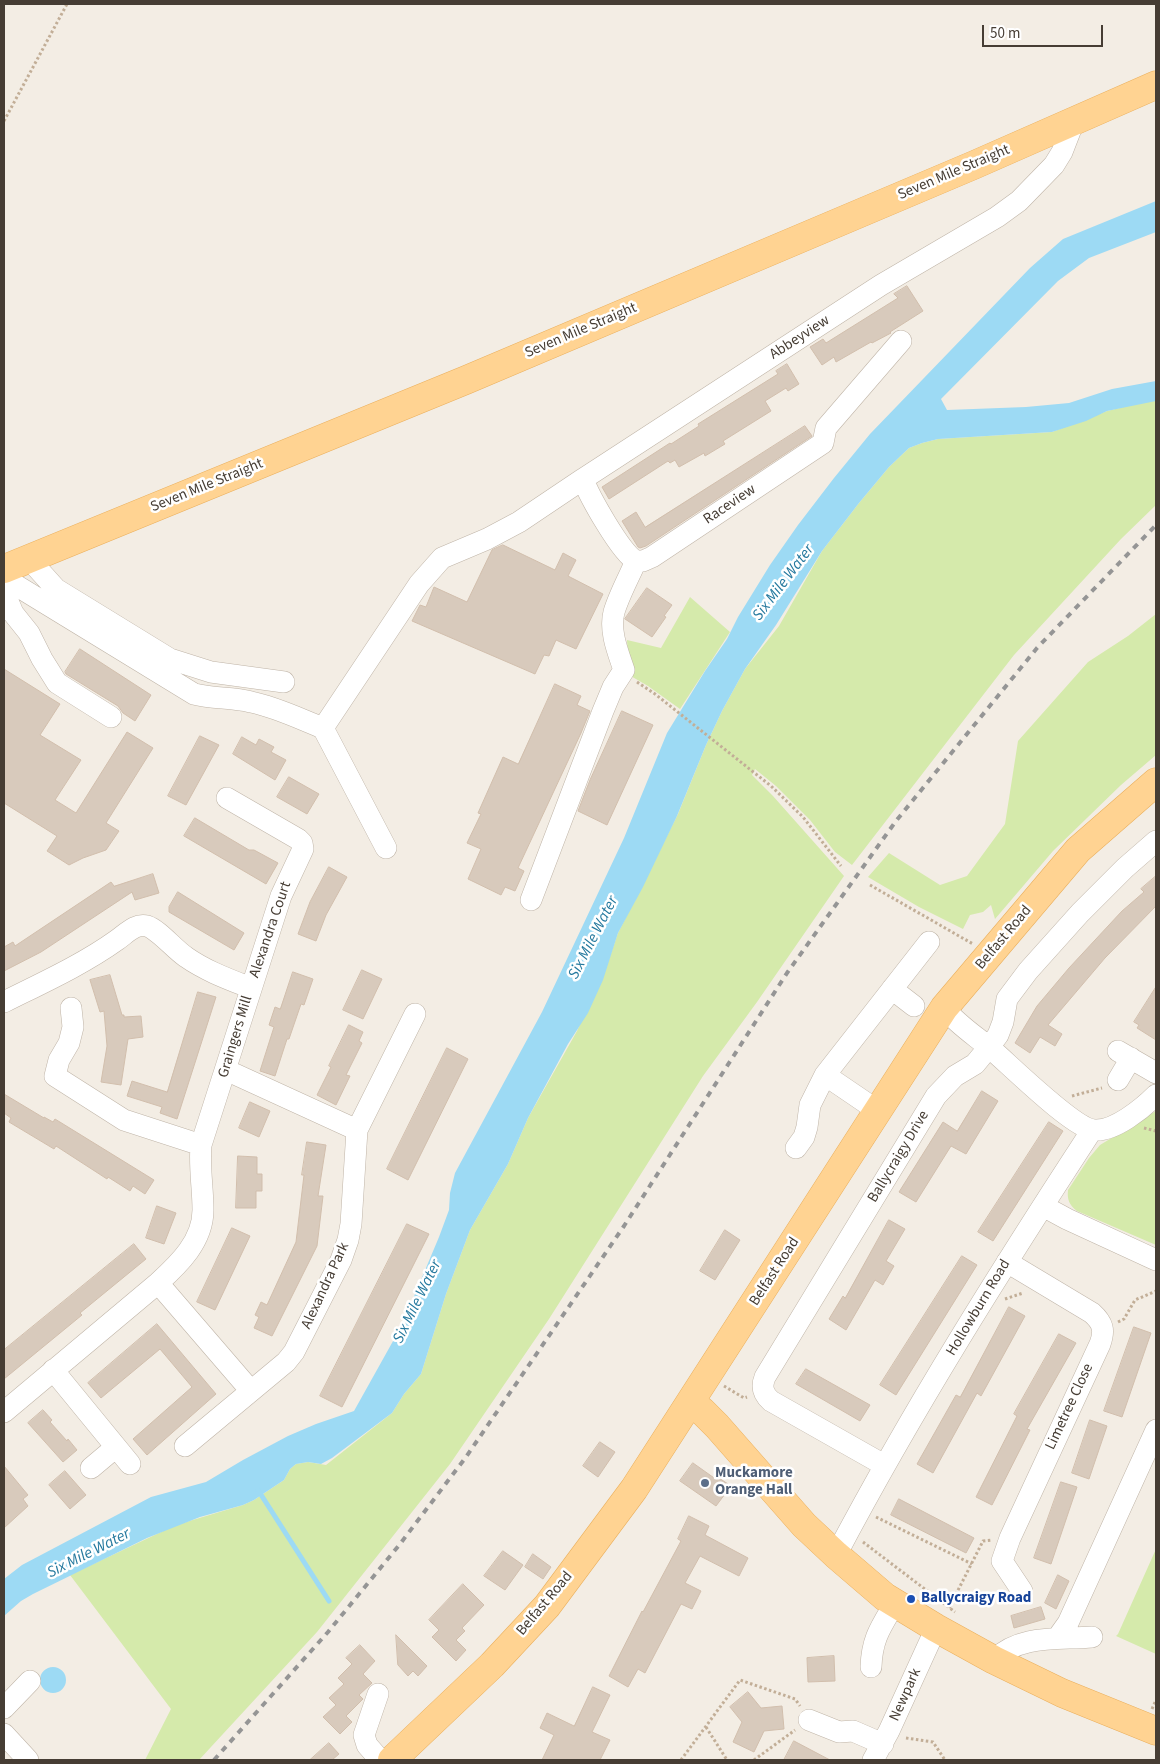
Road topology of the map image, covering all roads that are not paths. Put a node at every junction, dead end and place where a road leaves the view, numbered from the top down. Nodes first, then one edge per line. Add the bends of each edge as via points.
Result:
1 (1156, 85) edge
2 (1074, 121) junction
3 (901, 341) dead end
4 (583, 479) junction
5 (28, 559) junction
6 (636, 561) junction
7 (4, 569) edge
8 (4, 578) edge
9 (4, 592) edge
10 (8, 620) edge
11 (284, 682) dead end
12 (111, 717) dead end
13 (323, 728) junction
14 (1156, 782) edge
15 (227, 798) dead end
16 (1156, 841) edge
17 (386, 848) dead end
18 (531, 900) dead end
19 (929, 942) dead end
20 (250, 988) junction
21 (892, 990) junction
22 (4, 1002) edge
23 (914, 1006) dead end
24 (71, 1008) dead end
25 (944, 1008) junction
26 (415, 1014) dead end
27 (989, 1047) junction
28 (226, 1070) junction
29 (1156, 1073) edge
30 (826, 1075) junction
31 (1118, 1080) road end
32 (1156, 1095) edge
33 (878, 1110) junction
34 (357, 1130) junction
35 (1092, 1130) junction
36 (200, 1145) junction
37 (796, 1148) dead end
38 (1043, 1206) junction
39 (1156, 1260) edge
40 (1007, 1262) junction
41 (158, 1283) junction
42 (53, 1370) junction
43 (251, 1391) junction
44 (691, 1403) junction
45 (4, 1412) edge
46 (1156, 1430) edge
47 (186, 1446) dead end
48 (116, 1447) junction
49 (1150, 1461) edge
50 (130, 1464) dead end
51 (884, 1465) junction
52 (91, 1468) dead end
53 (836, 1555) junction
54 (1022, 1591) dead end
55 (895, 1603) junction
56 (947, 1617) junction
57 (1058, 1637) junction
58 (1092, 1637) dead end
59 (994, 1660) junction
60 (871, 1667) dead end
61 (30, 1681) dead end
62 (378, 1694) dead end
63 (4, 1708) edge
64 (809, 1720) road end
65 (1156, 1731) edge
66 (4, 1734) edge
67 (882, 1745) edge
68 (28, 1760) edge
69 (380, 1760) edge
70 (392, 1760) edge

1 - 2 main road, Seven Mile Straight
2 - 4 street, Abbeyview via 1054,165 1019,201 998,217 881,285
2 - 5 main road, Seven Mile Straight via 475,376
3 - 6 street, Raceview via 826,428 823,443 652,557
4 - 6 street via 625,551
4 - 13 street, Abbeyview via 519,522 442,558 419,584
5 - 7 main road, Seven Mile Straight
5 - 11 street via 56,590 170,659 211,672
6 - 18 street via 614,613 615,643 624,670 603,711
8 - 13 street via 194,694 251,702
9 - 10 street
10 - 12 street via 29,633 57,683
13 - 17 street
14 - 25 main road, Belfast Road via 1078,850
15 - 20 street, Alexandra Court via 298,839 303,846 303,853 281,896
16 - 27 street, Ballycraigy Drive via 1080,913 1016,986 1005,1004 1000,1029
19 - 21 street
20 - 22 street, Graingers Mill via 198,964 154,930 143,926 133,928 93,956
20 - 28 street, Graingers Mill
21 - 23 street
21 - 30 street
24 - 36 street via 73,1027 55,1076 124,1120
25 - 27 street
25 - 33 main road, Belfast Road
26 - 34 street, Alexandra Park
27 - 35 street via 1076,1122
27 - 51 street, Ballycraigy Drive via 975,1064 955,1076 936,1096 763,1384 765,1395 778,1405
28 - 34 street
28 - 36 street, Graingers Mill
29 - 31 street via 1124,1054
30 - 33 street
30 - 37 street via 810,1105 814,1128
32 - 35 street via 1111,1126
33 - 44 main road, Belfast Road
34 - 43 street, Alexandra Park via 351,1224 343,1255 290,1358
35 - 38 street, Hollowburn Road
36 - 41 street via 201,1226 186,1255
38 - 39 street
38 - 40 street, Hollowburn Road
40 - 51 street, Hollowburn Road
40 - 54 street, Limetree Close via 1092,1312 1103,1330 1100,1344 1002,1561
41 - 42 street
41 - 43 street
42 - 45 street
42 - 48 street
43 - 47 street, Alexandra Park
44 - 53 main road via 717,1426 804,1525
44 - 70 main road, Belfast Road via 634,1489 547,1606 492,1665
46 - 49 street
48 - 50 street
48 - 52 street
49 - 57 street via 1068,1624
51 - 53 street, Hollowburn Road
53 - 55 main road
55 - 56 main road
55 - 60 street via 876,1636
56 - 59 main road
56 - 67 street, Newpark
57 - 58 street
57 - 59 street via 1013,1646
59 - 65 main road via 1062,1693
61 - 63 street
62 - 69 street via 364,1735 367,1745
64 - 67 street via 839,1732 853,1731
66 - 68 street

